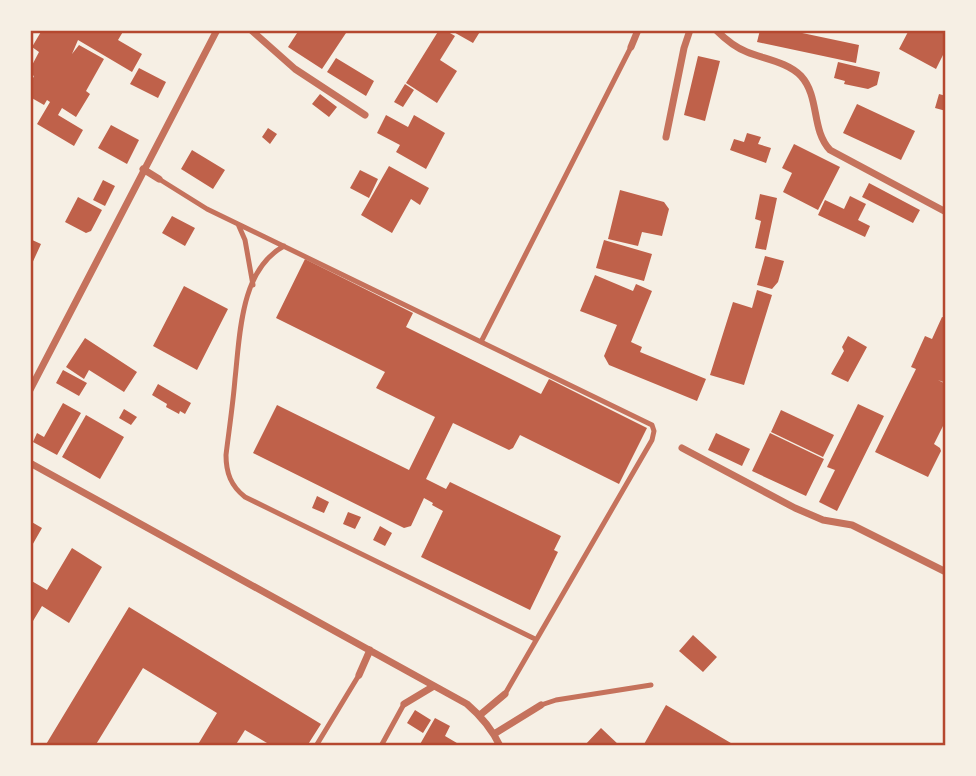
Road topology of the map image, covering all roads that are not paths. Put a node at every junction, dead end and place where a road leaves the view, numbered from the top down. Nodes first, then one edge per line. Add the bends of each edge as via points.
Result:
1 (217, 30) edge
2 (251, 30) edge
3 (638, 30) edge
4 (690, 30) edge
5 (716, 30) edge
6 (631, 47) joint
7 (365, 115) dead end
8 (666, 137) dead end
9 (144, 169) junction
10 (159, 179) joint
11 (946, 212) edge
12 (238, 224) junction
13 (284, 246) junction
14 (253, 285) junction
15 (481, 342) junction
16 (30, 390) edge
17 (682, 448) dead end
18 (30, 463) edge
19 (946, 572) edge
20 (535, 639) junction
21 (370, 650) junction
22 (359, 675) joint
23 (651, 685) dead end
24 (434, 686) junction
25 (505, 694) joint
26 (404, 704) joint
27 (541, 705) joint
28 (480, 715) junction
29 (494, 734) junction
30 (316, 746) edge
31 (381, 746) edge
32 (500, 746) edge

1 - 9 street
2 - 7 street via 295,69
3 - 6 street
4 - 8 street
5 - 11 street via 733,45 799,74 809,87 823,143 830,150
6 - 15 lane
9 - 10 street
9 - 16 street
10 - 12 lane
12 - 13 lane
12 - 14 lane
13 - 14 lane via 265,261
13 - 15 lane
14 - 20 lane via 243,316 226,455 226,469 238,491
15 - 20 lane via 652,425 654,430
17 - 19 street via 795,508 852,526
18 - 21 street
20 - 25 lane
21 - 22 street
21 - 24 street
22 - 30 lane
23 - 27 lane
24 - 26 street
24 - 28 street
25 - 28 street
26 - 31 lane
27 - 29 street
28 - 29 street
29 - 32 street

